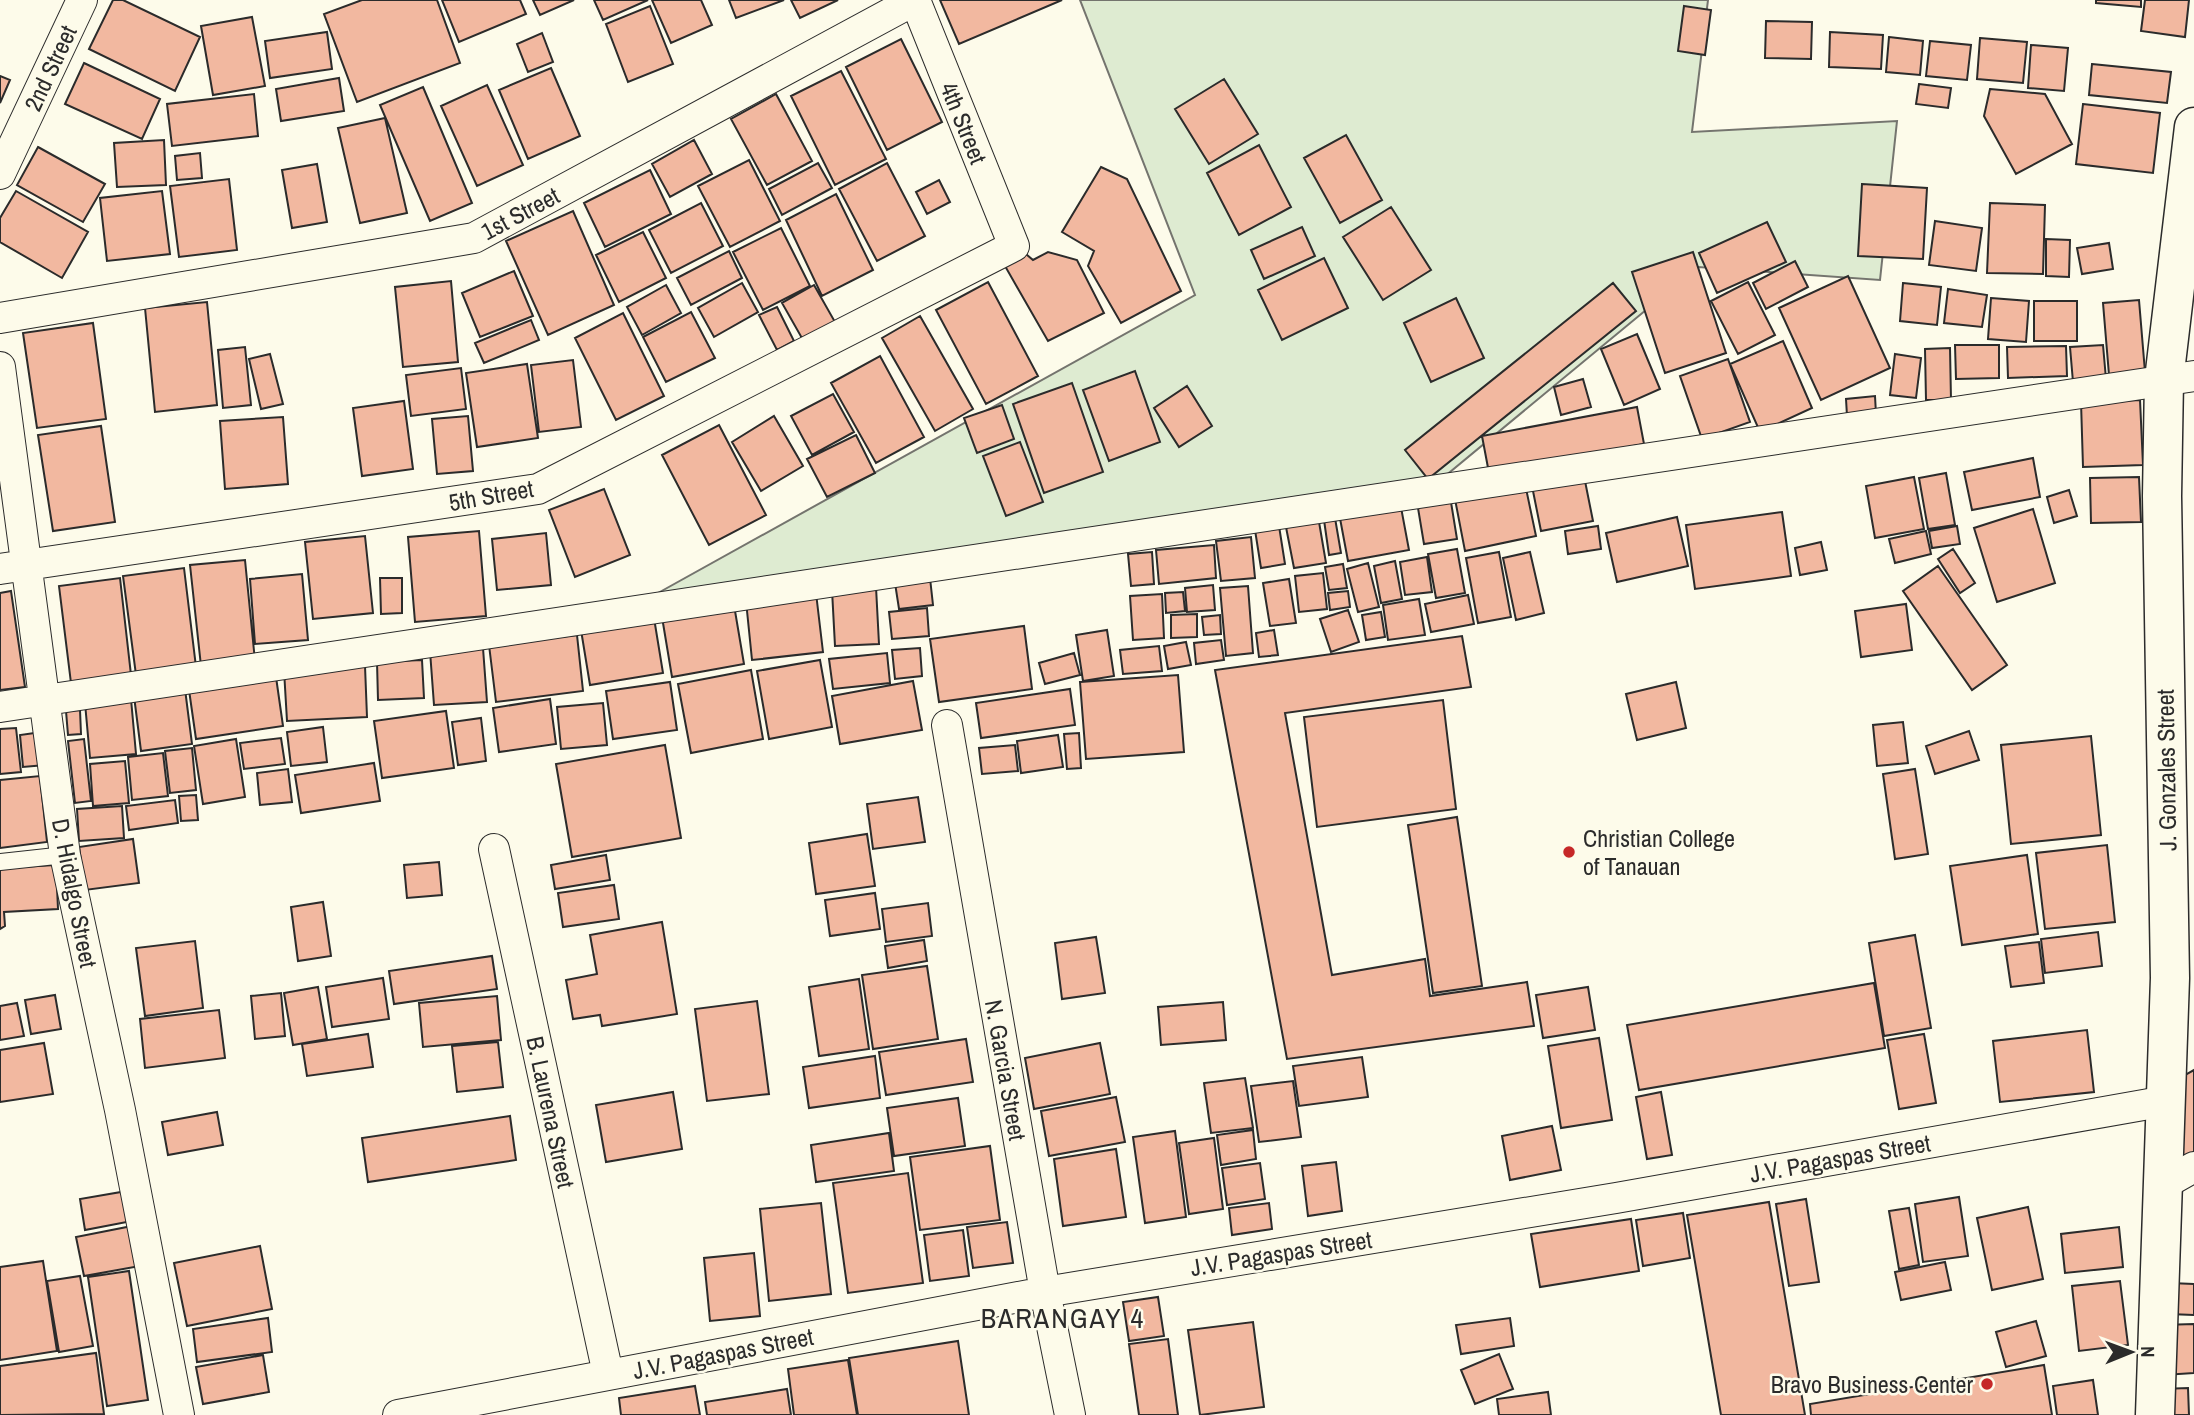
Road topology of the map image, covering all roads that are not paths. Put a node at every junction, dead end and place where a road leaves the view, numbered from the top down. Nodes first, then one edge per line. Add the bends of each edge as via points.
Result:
1 (82, 0) edge
2 (915, 0) edge
3 (2194, 127) edge
4 (0, 174) edge
5 (1014, 246) joint
6 (0, 318) edge
7 (0, 367) edge
8 (2179, 378) edge
9 (14, 567) edge
10 (45, 699) junction
11 (0, 707) edge
12 (947, 724) dead end
13 (495, 849) dead end
14 (65, 855) junction
15 (0, 862) edge
16 (2182, 973) edge
17 (2166, 1101) junction
18 (2179, 1176) edge
19 (1045, 1292) junction
20 (608, 1374) junction
21 (179, 1415) edge
22 (398, 1415) edge
23 (1070, 1415) edge
24 (2155, 1415) edge

1 - 4 street, 2nd Street
2 - 5 street, 4th Street
2 - 6 street, 1st Street via 474,239
3 - 8 main road, J. Gonzales Street
5 - 9 street, 5th Street via 538,489
7 - 9 street, D. Hidalgo Street
8 - 10 street
8 - 16 main road, J. Gonzales Street via 2162,496
9 - 10 street, D. Hidalgo Street
10 - 11 street
10 - 14 street, D. Hidalgo Street
12 - 19 street, N. Garcia Street
13 - 20 street, B. Laurena Street
14 - 15 lane
14 - 21 street, D. Hidalgo Street
16 - 17 main road, J. Gonzales Street
17 - 18 main road, J. Gonzales Street
17 - 19 street, J.V. Pagaspas Street
18 - 24 main road, J. Gonzales Street via 2157,1309
19 - 20 street, J.V. Pagaspas Street
19 - 23 street, N. Garcia Street
20 - 22 street, J.V. Pagaspas Street

